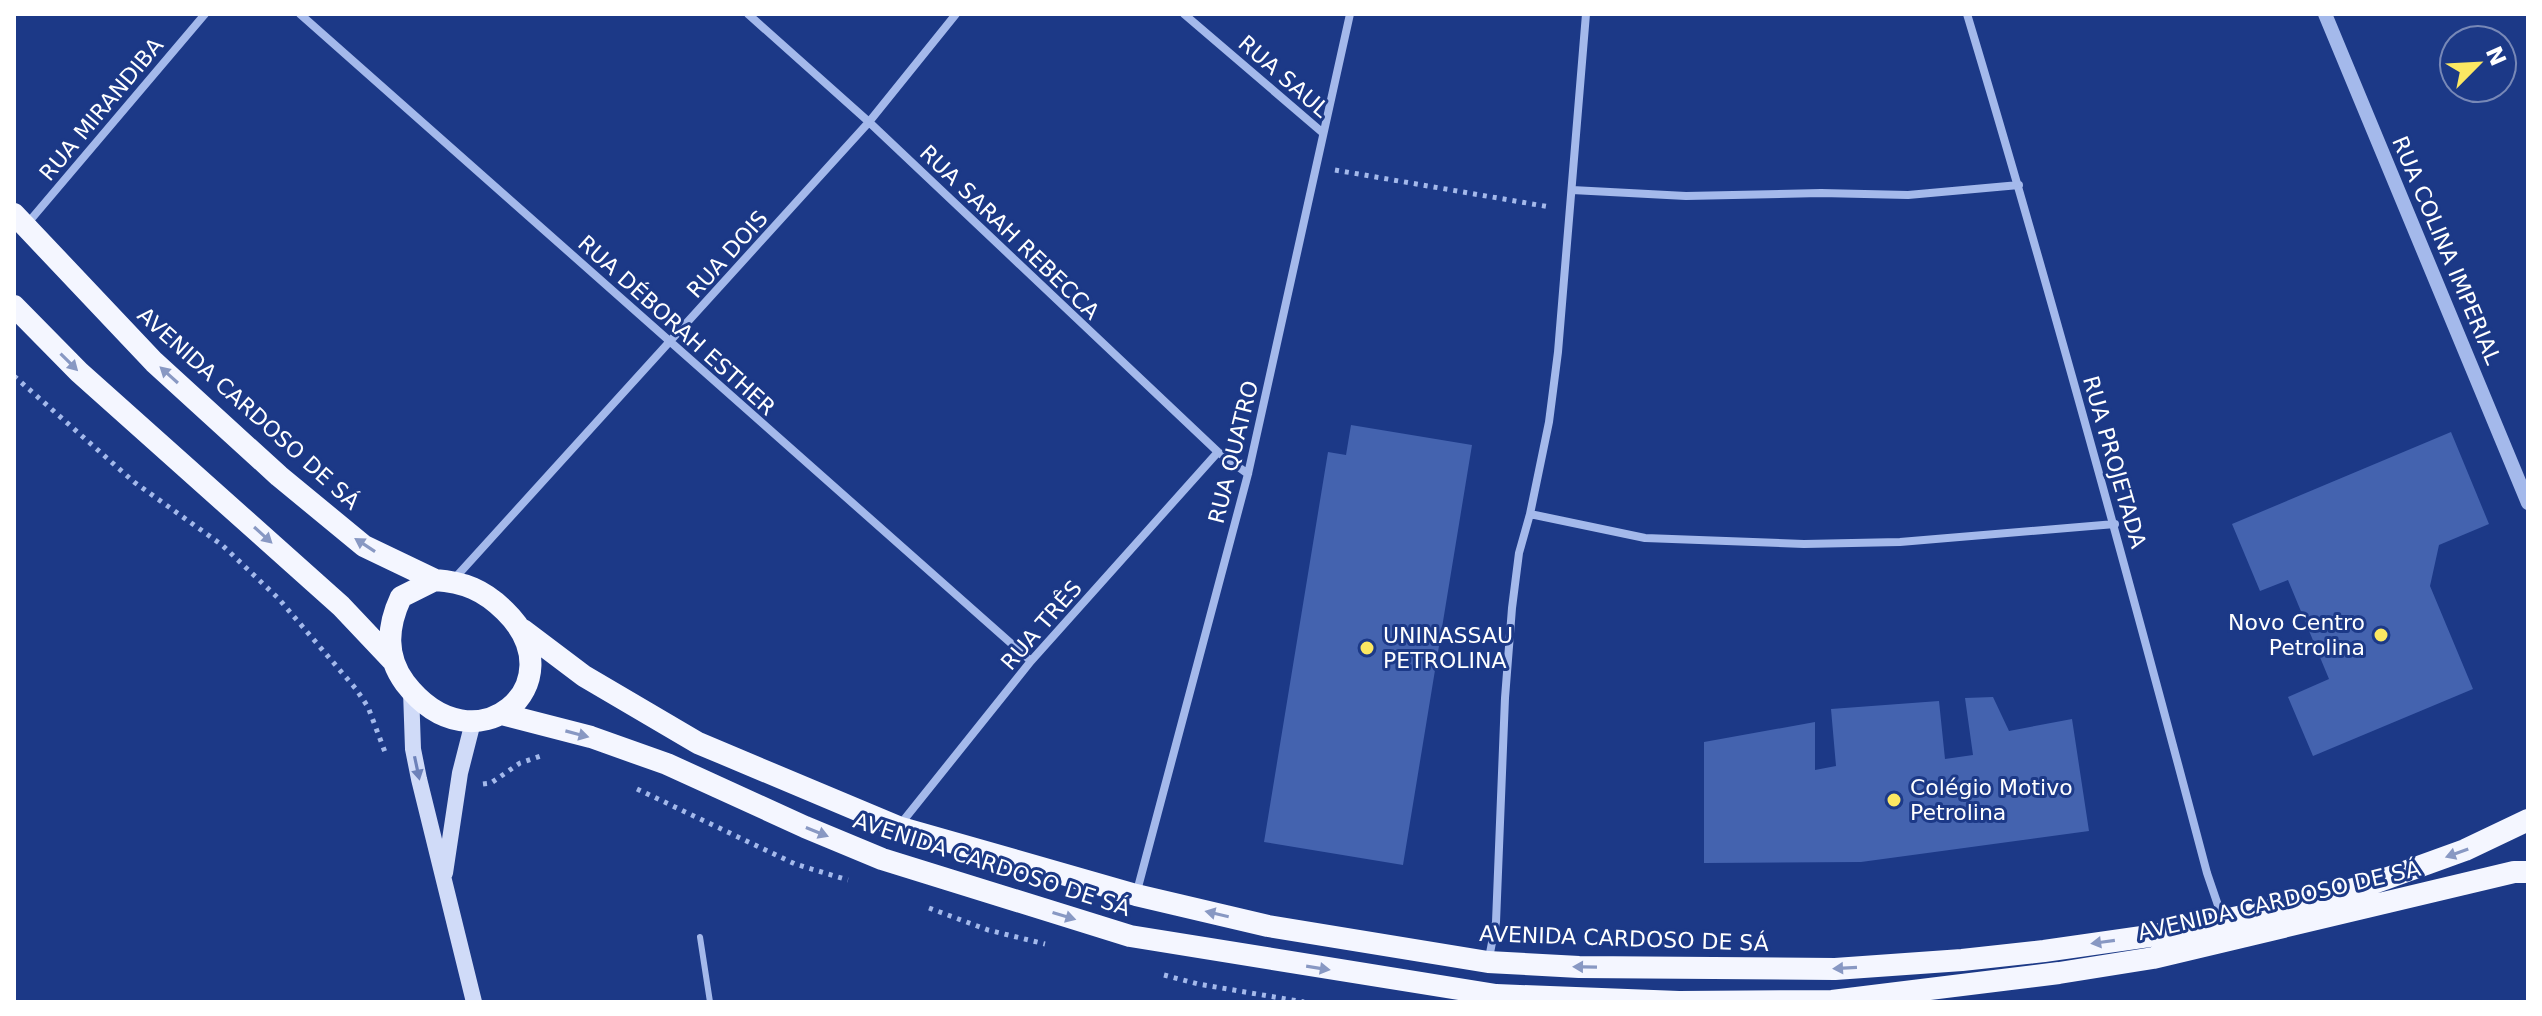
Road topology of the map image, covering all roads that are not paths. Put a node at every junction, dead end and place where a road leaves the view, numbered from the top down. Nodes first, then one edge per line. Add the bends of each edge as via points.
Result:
1 (205, 14) edge
2 (300, 14) edge
3 (748, 14) edge
4 (956, 14) edge
5 (1184, 14) edge
6 (1350, 14) edge
7 (1586, 14) edge
8 (1967, 14) edge
9 (2325, 14) edge
10 (869, 122) junction
11 (1323, 133) junction
12 (2019, 185) junction
13 (1572, 190) junction
14 (19, 220) edge
15 (14, 306) edge
16 (671, 344) junction
17 (1218, 452) junction
18 (1248, 474) junction
19 (2528, 503) edge
20 (1530, 514) junction
21 (2115, 524) junction
22 (444, 581) junction
23 (523, 630) junction
24 (393, 661) junction
25 (1031, 661) junction
26 (411, 691) junction
27 (502, 714) junction
28 (473, 722) junction
29 (2528, 820) edge
30 (898, 827) junction
31 (2528, 872) edge
32 (444, 878) junction
33 (1136, 895) junction
34 (2223, 921) junction
35 (700, 937) dead end
36 (1488, 962) junction
37 (474, 1002) edge
38 (710, 1002) edge

1 - 14 street, RUA MIRANDIBA
2 - 16 street, RUA DÉBORAH ESTHER
3 - 10 street, RUA SARAH REBECCA
4 - 10 street, RUA DOIS
5 - 11 street, RUA SAUL
6 - 11 street, RUA QUATRO
7 - 13 street
8 - 12 street, RUA PROJETADA
9 - 19 street, RUA COLINA IMPERIAL
10 - 16 street, RUA DOIS
10 - 17 street, RUA SARAH REBECCA
11 - 18 street, RUA QUATRO
12 - 13 street via 1908,195 1686,196
12 - 21 street, RUA PROJETADA
13 - 20 street via 1549,422
22 -> 14 highway, AVENIDA CARDOSO DE SÁ via 364,546 279,476 154,362
15 -> 24 highway via 79,372 341,606
16 - 22 street, RUA DOIS
16 - 25 street, RUA DÉBORAH ESTHER
17 - 18 street, RUA SARAH REBECCA
17 - 25 street, RUA TRÊS
18 - 33 street, RUA QUATRO
20 - 21 street via 1645,538 1804,544 1900,542
20 - 36 street via 1519,553 1511,623 1496,922
21 - 34 street, RUA PROJETADA
22 - 23 highway via 484,592
22 - 24 highway via 401,597 388,633
23 - 27 highway via 530,653 528,681
23 - 30 highway, AVENIDA CARDOSO DE SÁ via 595,683 698,743
24 - 26 highway
25 - 30 street, RUA TRÊS
26 - 28 highway via 441,714
26 -> 32 main road via 413,749
27 - 28 highway
27 -> 31 highway, AVENIDA CARDOSO DE SÁ via 667,764 882,859 1130,936 1496,995 1832,1001 2153,958
28 - 32 main road
29 -> 34 highway, AVENIDA CARDOSO DE SÁ via 2371,884
30 - 33 highway, AVENIDA CARDOSO DE SÁ
32 - 37 main road
36 -> 33 highway, AVENIDA CARDOSO DE SÁ via 1268,926
34 -> 36 highway, AVENIDA CARDOSO DE SÁ via 2044,951 1835,969
35 - 38 lane

